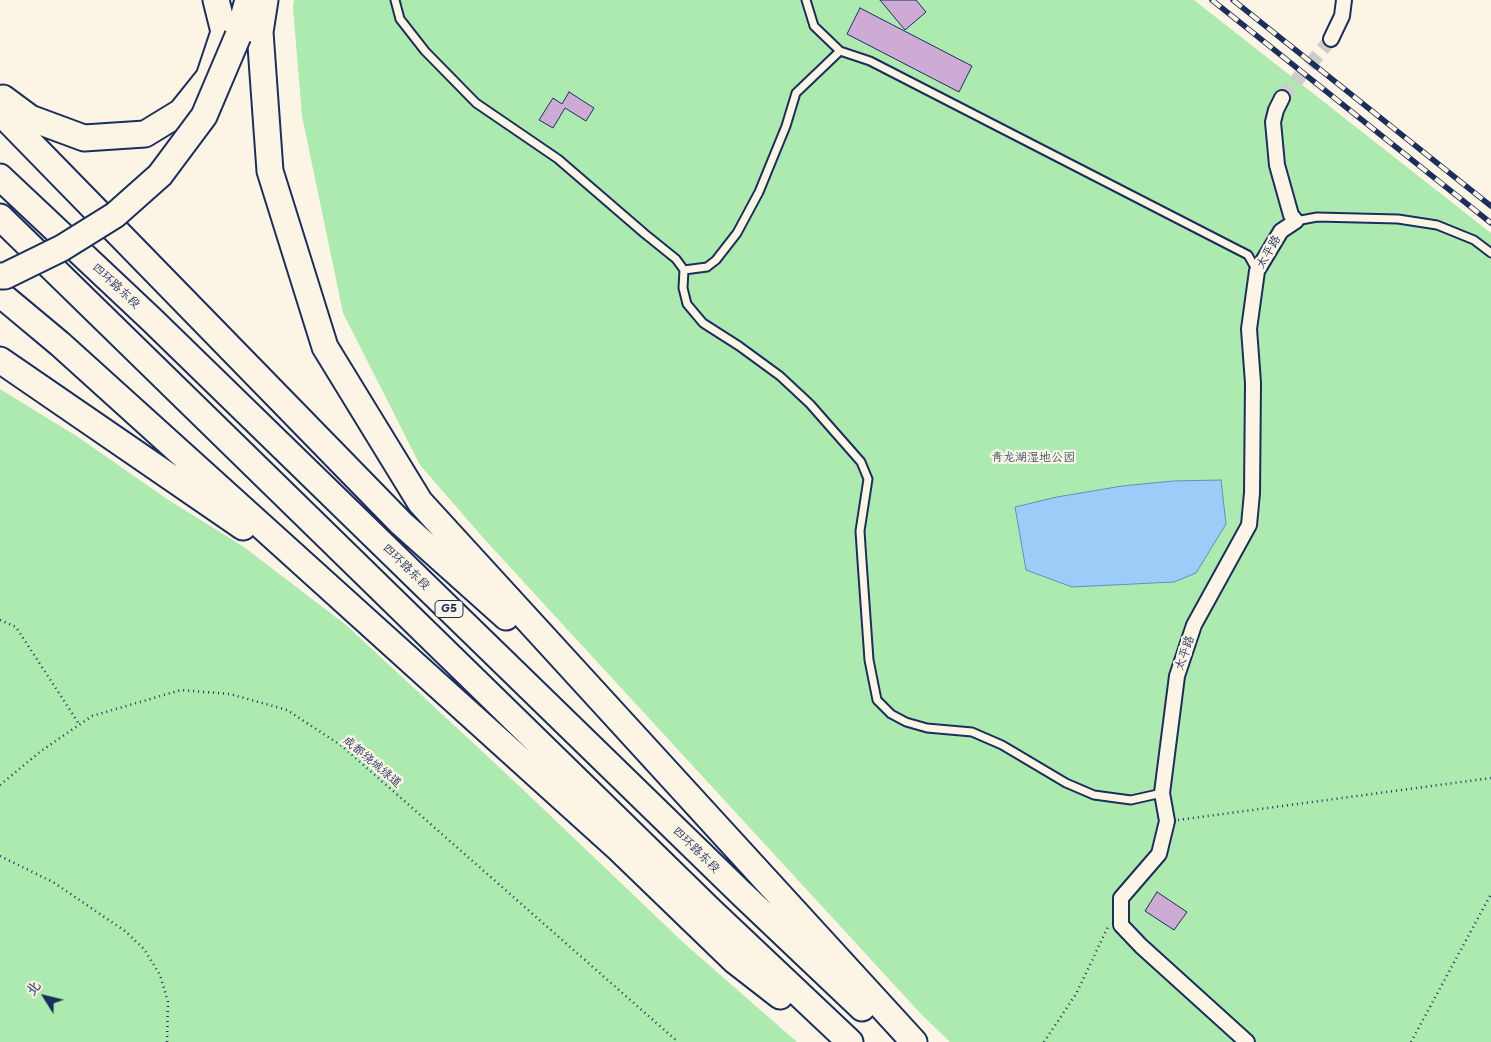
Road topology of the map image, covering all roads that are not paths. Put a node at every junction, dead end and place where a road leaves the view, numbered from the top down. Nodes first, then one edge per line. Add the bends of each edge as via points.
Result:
1 (216, 0) edge
2 (248, 0) edge
3 (265, 0) edge
4 (395, 0) edge
5 (806, 0) edge
6 (1344, 0) edge
7 (1331, 40) tunnel mouth
8 (840, 51) junction
9 (0, 96) edge
10 (1282, 98) tunnel mouth
11 (0, 112) edge
12 (0, 177) edge
13 (0, 217) edge
14 (1296, 221) junction
15 (1491, 253) edge
16 (684, 270) junction
17 (1257, 271) junction
18 (0, 276) edge
19 (0, 294) edge
20 (0, 360) edge
21 (340, 596) junction
22 (615, 715) junction
23 (1162, 793) junction
24 (840, 1042) edge
25 (850, 1042) edge
26 (898, 1042) edge
27 (914, 1042) edge
28 (1247, 1042) edge

1 - 9 highway via 224,32 209,77 180,112 145,134 84,138 30,118
2 - 18 highway, bridge via 238,36 204,116 160,175 108,220 62,248
3 - 22 highway via 260,32 270,171 326,347 420,502
4 - 16 lane via 400,19 425,51 476,103 558,159 676,259
5 - 8 lane via 814,26
6 - 7 street via 1342,16
8 - 16 lane via 796,93 759,192 737,233 707,267
8 - 17 lane via 870,61 1240,250 1248,255
10 - 14 street via 1273,122 1276,165 1291,215
11 - 22 highway via 402,523
12 - 26 highway, 四环路东段 / G5
13 - 25 highway, G5 via 710,910
14 - 15 lane via 1317,217 1398,218 1437,225 1474,240
14 - 17 street, 太平路 via 1281,231
16 - 23 lane via 683,288 687,304 703,323 780,376 810,404 861,462 868,479 860,531 862,571 869,660 877,700 891,714 906,722 927,728 972,732 1002,745 1066,783 1094,795 1131,800
17 - 23 street, 太平路 via 1249,329 1253,382 1249,525 1194,625 1177,676
19 - 21 highway
20 - 21 highway
21 - 24 highway via 619,849 734,962
22 - 27 highway
23 - 28 street, 太平路 via 1166,821 1159,854 1121,898 1121,925

